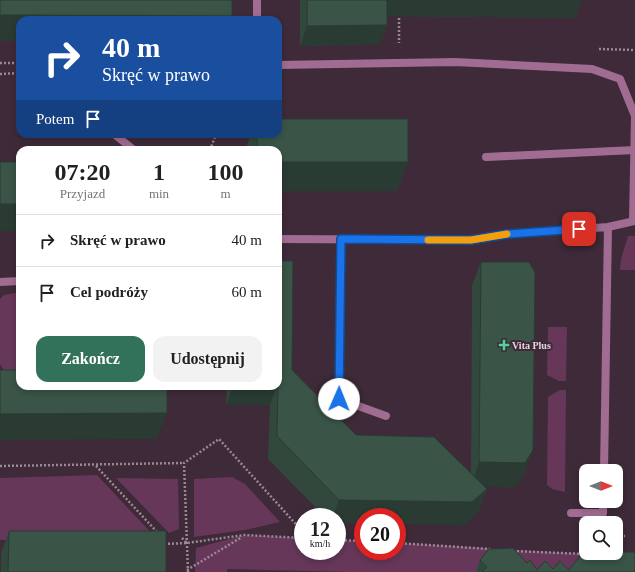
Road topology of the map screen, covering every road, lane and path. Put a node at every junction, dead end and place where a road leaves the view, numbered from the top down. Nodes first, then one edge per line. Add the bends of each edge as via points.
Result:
1 (257, 0) edge
2 (399, 8) dead end
3 (257, 16) edge
4 (399, 40) dead end
5 (0, 63) edge
6 (16, 64) edge
7 (282, 65) edge
8 (16, 73) edge
9 (0, 74) edge
10 (119, 138) edge
11 (129, 146) edge
12 (634, 150) edge
13 (486, 157) dead end
14 (634, 221) edge
15 (608, 227) junction
16 (282, 239) edge
17 (341, 239) junction
18 (16, 281) edge
19 (0, 282) edge
20 (386, 416) dead end
21 (184, 463) junction
22 (604, 464) edge
23 (0, 466) edge
24 (96, 466) junction
25 (603, 508) edge
26 (571, 513) dead end
27 (294, 522) edge
28 (244, 536) junction
29 (182, 538) dead end
30 (294, 538) edge
31 (160, 544) edge
32 (168, 544) junction
33 (187, 544) junction
34 (406, 544) edge
35 (495, 550) edge
36 (510, 551) edge
37 (579, 554) edge
38 (187, 571) edge

1 - 3 lane
2 - 4 path
5 - 6 path
7 - 12 lane via 455,62 592,69 620,79 635,116
8 - 9 path
10 - 11 lane
12 - 13 lane
12 - 14 lane
14 - 15 lane
15 - 17 lane via 507,234 471,240
15 - 22 lane
16 - 17 lane
17 - 20 lane via 339,399
18 - 19 lane
21 - 24 path
21 - 27 path via 219,439
21 - 33 path
23 - 24 path
24 - 32 path
25 - 26 lane via 603,513
28 - 30 path
28 - 33 path
28 - 38 path
29 - 33 path
31 - 32 path
32 - 33 path
33 - 38 path
34 - 35 path
36 - 37 path

